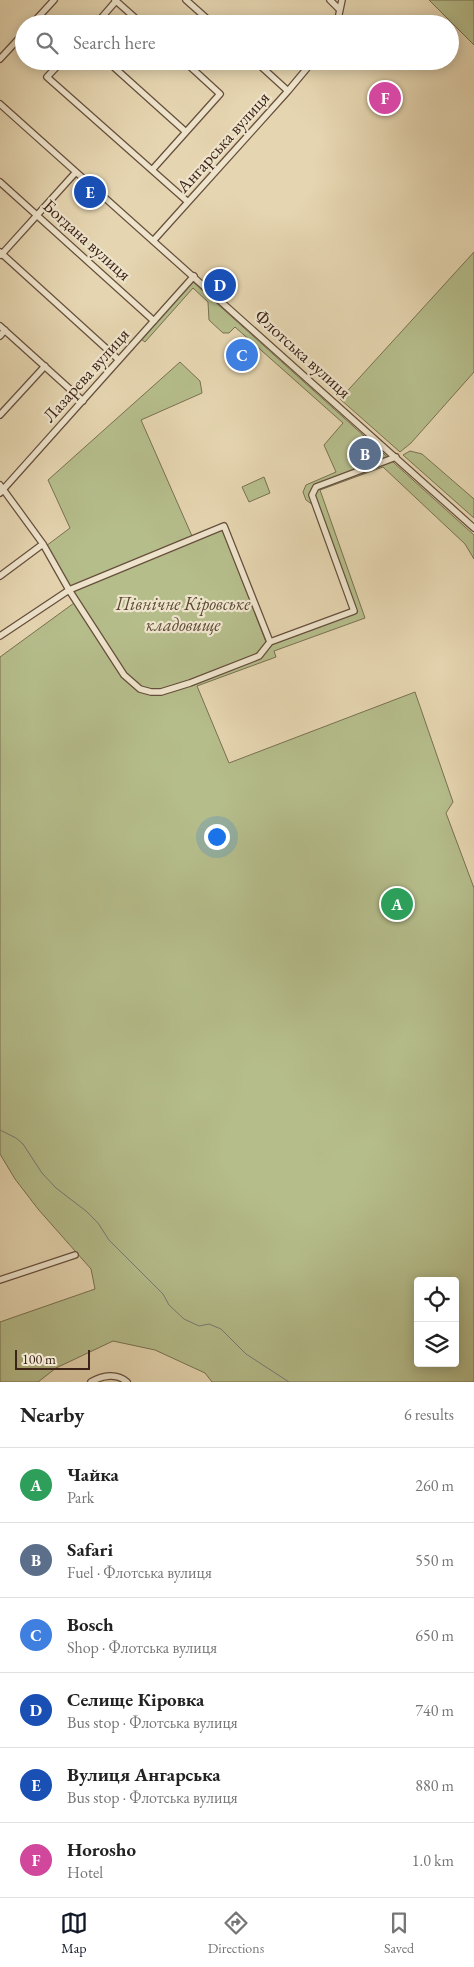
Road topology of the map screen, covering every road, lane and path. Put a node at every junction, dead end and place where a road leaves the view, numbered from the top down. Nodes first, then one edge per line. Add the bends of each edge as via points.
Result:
1 (54, 0) edge
2 (186, 0) edge
3 (330, 0) edge
4 (342, 0) edge
5 (116, 1) edge
6 (339, 9) junction
7 (40, 15) edge
8 (104, 15) edge
9 (132, 15) edge
10 (203, 15) edge
11 (338, 15) edge
12 (15, 43) edge
13 (0, 59) edge
14 (54, 70) edge
15 (117, 70) edge
16 (194, 70) edge
17 (265, 70) edge
18 (306, 70) edge
19 (288, 92) junction
20 (0, 104) edge
21 (186, 132) junction
22 (152, 170) junction
23 (76, 172) junction
24 (0, 182) edge
25 (188, 202) junction
26 (37, 215) junction
27 (154, 241) junction
28 (1, 254) edge
29 (194, 276) junction
30 (154, 320) junction
31 (3, 328) edge
32 (0, 336) edge
33 (120, 360) junction
34 (45, 366) junction
35 (83, 401) junction
36 (0, 415) edge
37 (396, 457) junction
38 (1, 489) edge
39 (474, 528) edge
40 (43, 544) junction
41 (0, 576) edge
42 (68, 590) junction
43 (0, 636) edge
44 (270, 642) junction
45 (75, 1254) dead end
46 (0, 1280) edge
47 (111, 1379) edge
48 (91, 1382) edge
49 (128, 1382) edge

1 - 7 street
2 - 10 street
3 - 6 street
4 - 6 street
5 - 8 street
5 - 9 street
6 - 11 street
12 - 13 street
14 - 22 street via 47,77
15 - 21 street
16 - 21 street via 220,94
17 - 19 street
18 - 19 street, Ангарська вулиця
19 - 25 street, Ангарська вулиця
20 - 23 street, Флотська вулиця
21 - 22 street
22 - 25 street
23 - 26 street
23 - 27 street, Флотська вулиця
24 - 26 street, Богдана вулиця
25 - 27 street, Ангарська вулиця
26 - 28 street
26 - 30 street, Богдана вулиця
27 - 29 street, Флотська вулиця
28 - 33 street
29 - 30 street, Лазарева вулиця
29 - 37 street, Флотська вулиця
30 - 33 street, Лазарева вулиця
31 - 32 street
31 - 34 street
33 - 35 street, Лазарева вулиця
34 - 35 street
34 - 36 street
35 - 38 street, Лазарева вулиця
37 - 39 street, Флотська вулиця
37 - 44 street via 316,487 312,495 354,612
38 - 40 street
40 - 41 street
40 - 42 street
42 - 43 street
42 - 44 street via 124,675 136,686 151,692 176,688 259,656
42 - 44 street via 224,526
45 - 46 street
47 - 48 street via 101,1377
47 - 49 street via 120,1377

